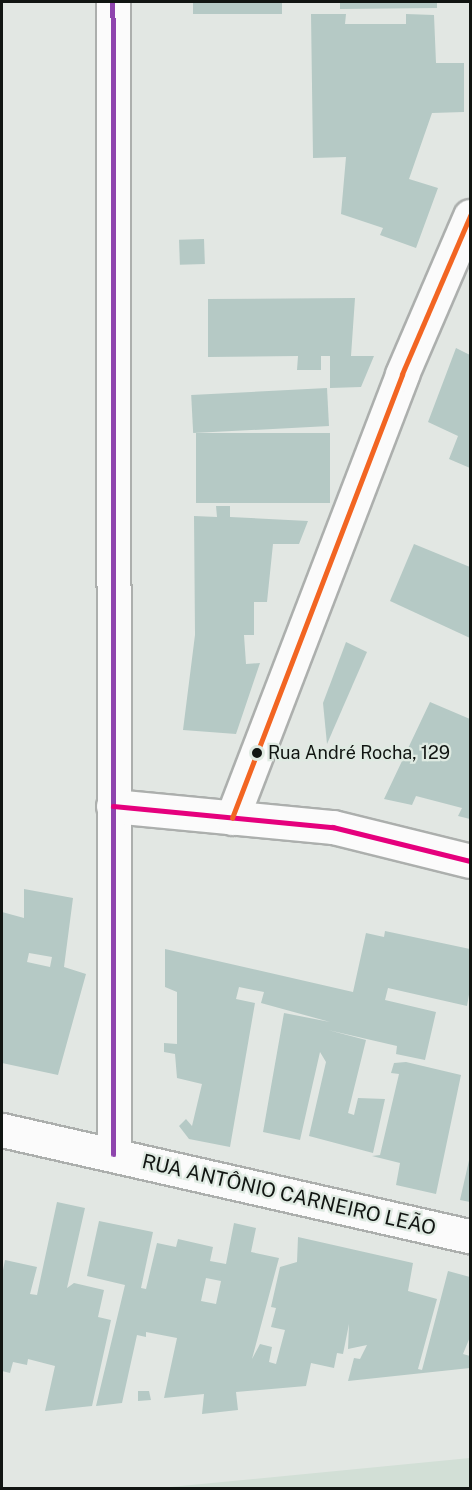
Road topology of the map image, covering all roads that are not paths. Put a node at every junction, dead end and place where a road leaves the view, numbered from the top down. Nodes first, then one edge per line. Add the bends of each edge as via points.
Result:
1 (113, 2) edge
2 (471, 216) edge
3 (113, 807) junction
4 (232, 818) junction
5 (471, 861) edge
6 (2, 1130) edge
7 (114, 1154) junction
8 (471, 1236) edge

1 - 3 street
2 - 4 street via 402,375
3 - 4 street
3 - 7 street
4 - 5 street via 333,827
6 - 7 street, RUA ANTÔNIO CARNEIRO LEÃO
7 - 8 street, RUA ANTÔNIO CARNEIRO LEÃO

